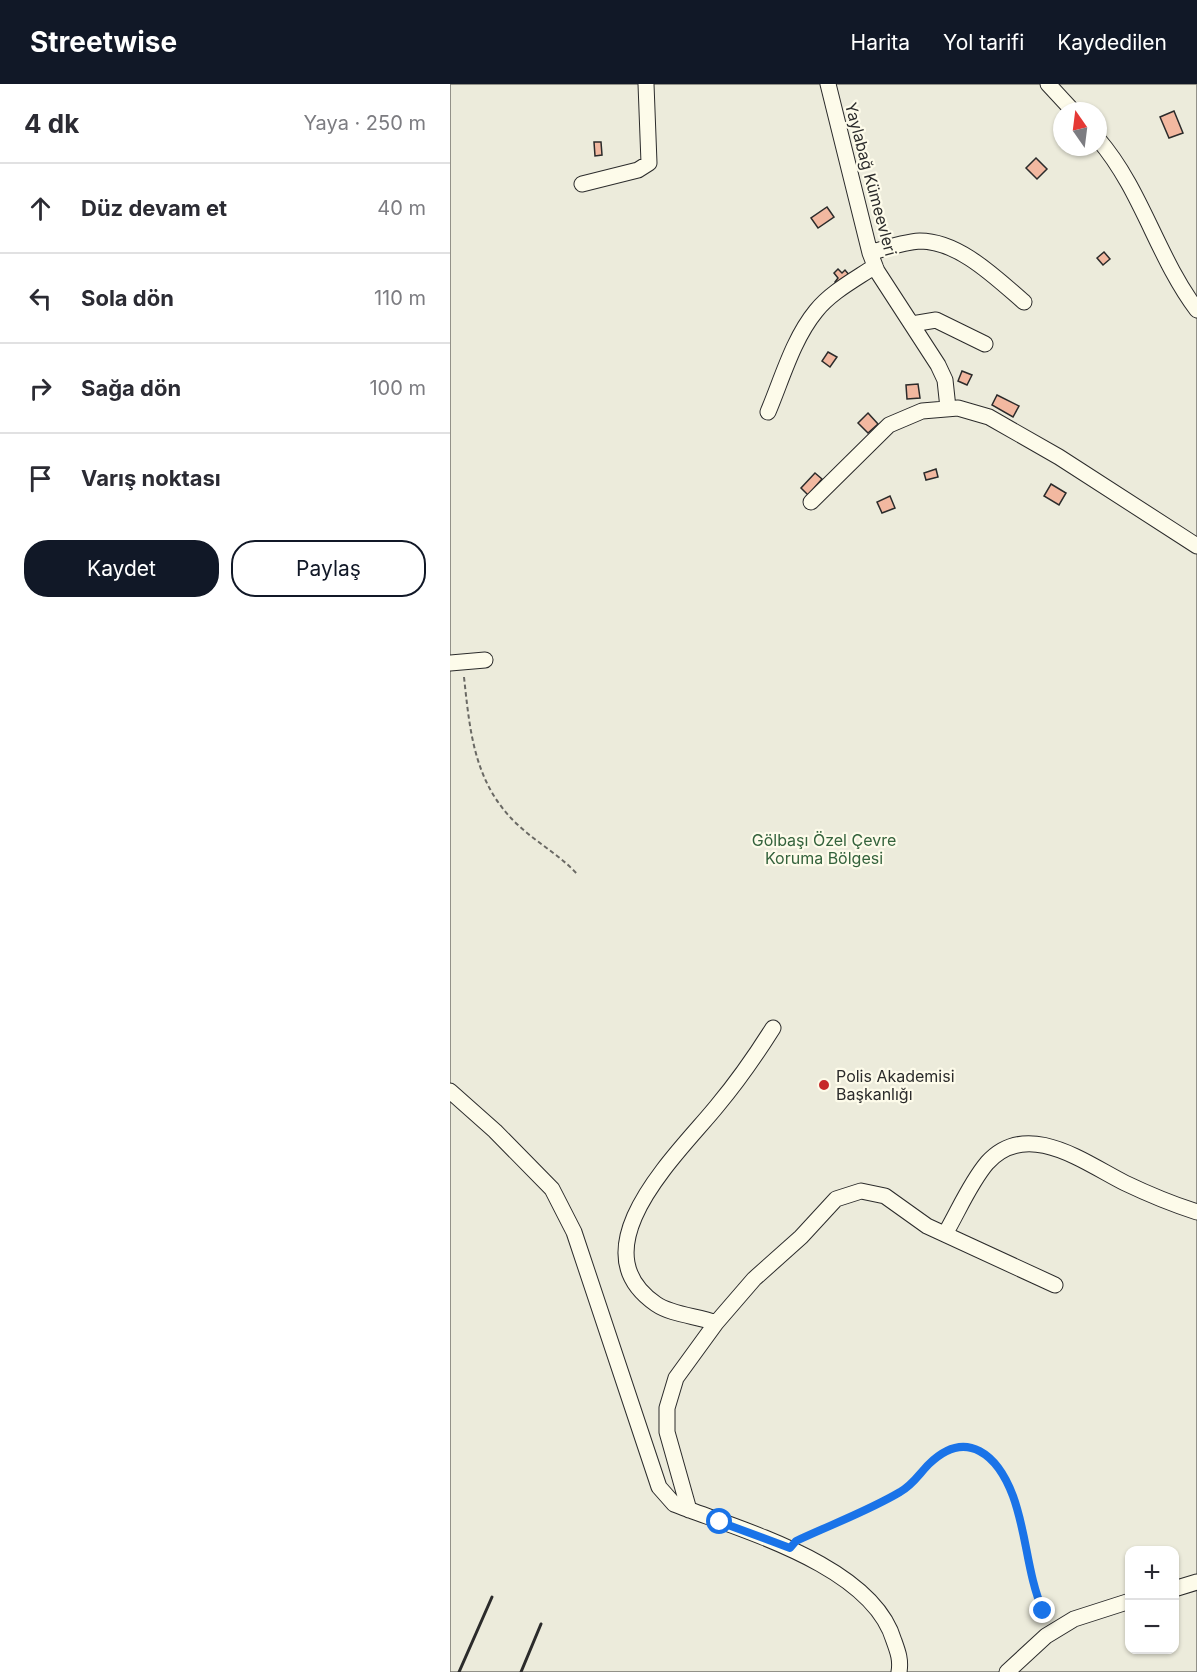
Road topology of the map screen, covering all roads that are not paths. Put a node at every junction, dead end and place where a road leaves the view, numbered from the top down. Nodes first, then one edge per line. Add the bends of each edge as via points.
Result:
1 (646, 84) edge
2 (828, 84) edge
3 (1048, 84) edge
4 (1065, 102) edge
5 (1107, 151) edge
6 (582, 184) dead end
7 (872, 259) junction
8 (1024, 302) dead end
9 (1197, 310) edge
10 (912, 324) junction
11 (985, 344) dead end
12 (948, 408) junction
13 (768, 412) dead end
14 (811, 502) dead end
15 (1197, 546) edge
16 (485, 660) dead end
17 (453, 662) edge
18 (773, 1028) dead end
19 (450, 1091) edge
20 (1197, 1212) edge
21 (945, 1234) junction
22 (1055, 1285) dead end
23 (716, 1323) junction
24 (689, 1510) junction
25 (1197, 1582) edge
26 (1179, 1587) edge
27 (1125, 1603) edge
28 (898, 1672) edge
29 (1007, 1672) edge

1 - 6 street via 649,163 638,170
2 - 7 street, Yaylabağ Kümeevleri
3 - 4 street
5 - 9 street via 1123,171 1169,266
7 - 8 street via 911,242 939,244 996,278
7 - 10 street, Yaylabağ Kümeevleri
7 - 13 street via 816,310 803,330
10 - 11 street via 936,320
10 - 12 street, Yaylabağ Kümeevleri via 941,372
12 - 14 street via 916,413 889,425
12 - 15 street via 978,413 999,423 1082,471
16 - 17 street
18 - 23 street via 719,1104 651,1185 635,1216 625,1249 637,1284 656,1304
19 - 24 street via 552,1190 574,1232 659,1487 674,1504
20 - 21 street via 1149,1194 1079,1157 1047,1145 1024,1144 1006,1149 988,1163
21 - 22 street
21 - 23 street via 885,1196 868,1191 846,1194 828,1205
23 - 24 street via 676,1378 667,1408 669,1443
24 - 28 street via 806,1555 851,1584 889,1622 900,1661
25 - 26 street
27 - 29 street via 1074,1619 1055,1630

